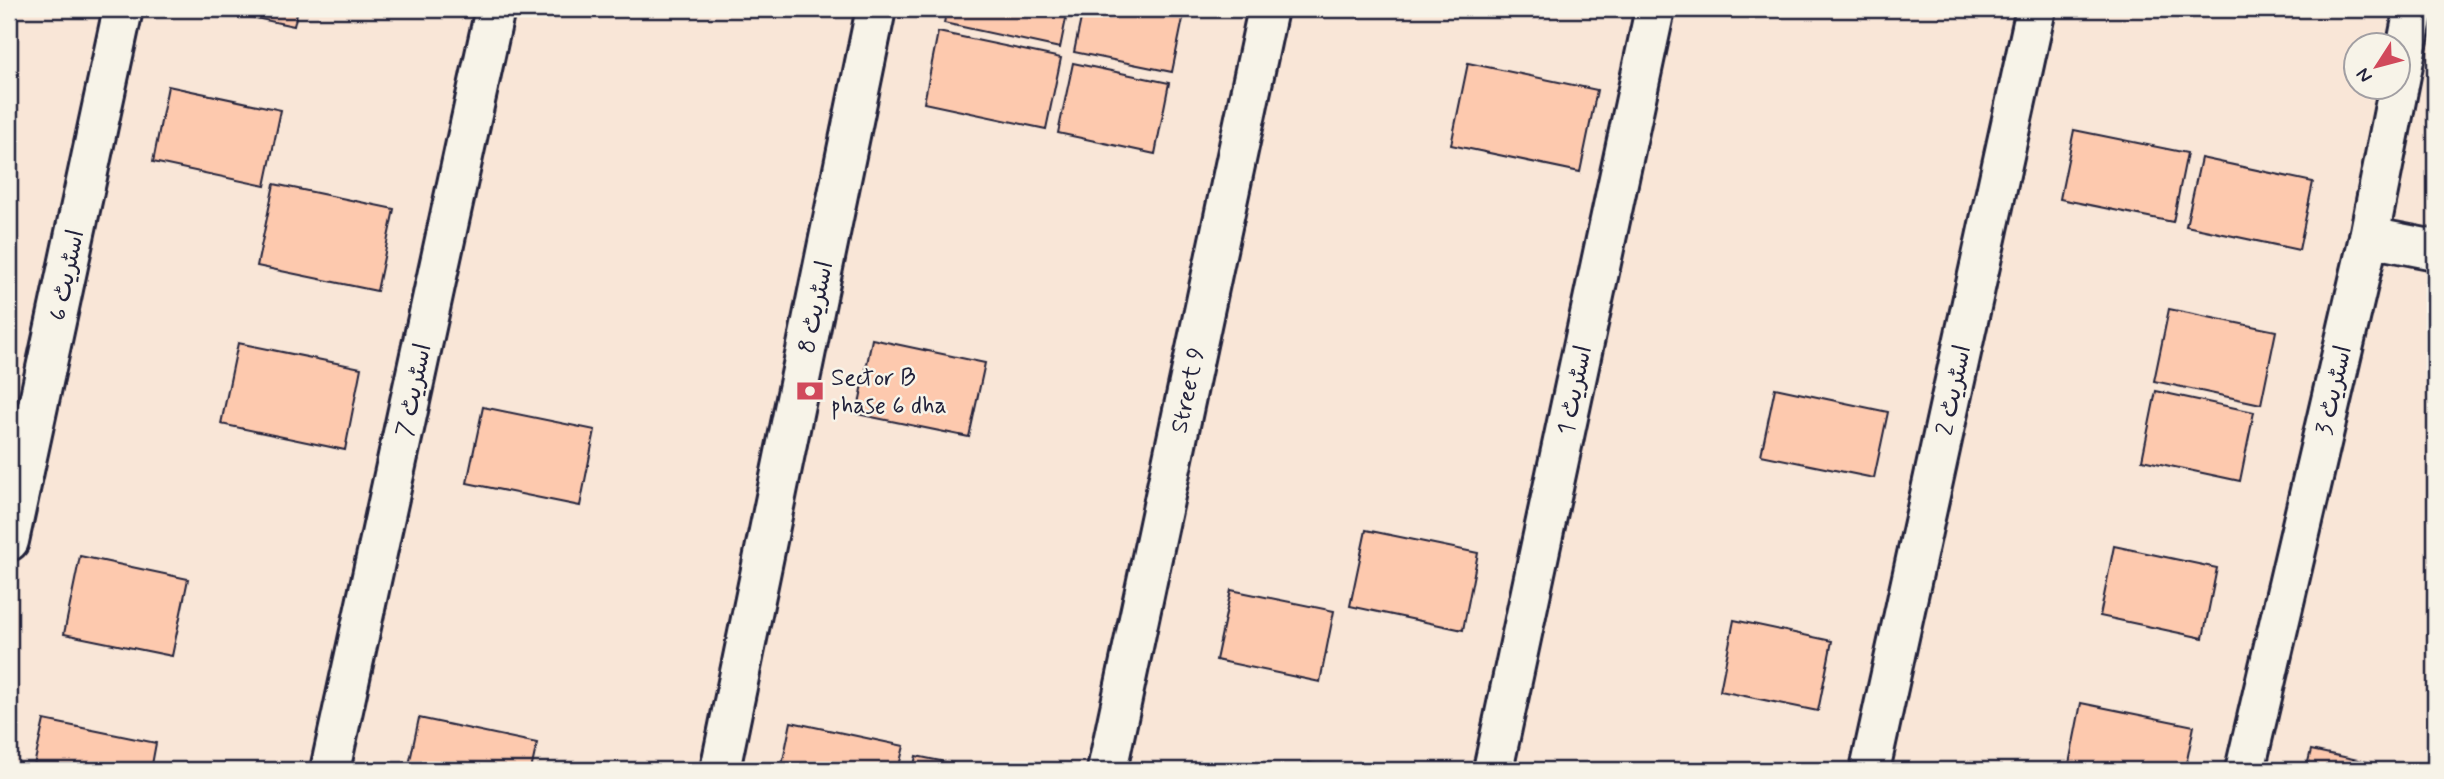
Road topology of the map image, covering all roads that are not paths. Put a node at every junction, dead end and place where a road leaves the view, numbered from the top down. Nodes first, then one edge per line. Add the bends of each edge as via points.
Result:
1 (123, 9) edge
2 (495, 9) edge
3 (876, 9) edge
4 (1268, 9) edge
5 (1655, 9) edge
6 (2036, 9) edge
7 (2414, 9) edge
8 (2369, 237) junction
9 (2435, 250) edge
10 (9, 541) edge
11 (330, 770) edge
12 (720, 770) edge
13 (1107, 770) edge
14 (1493, 770) edge
15 (1870, 770) edge
16 (2245, 770) edge

1 - 10 street, اسٹریٹ 6
2 - 11 street, اسٹریٹ 7
3 - 12 street, اسٹریٹ 8
4 - 13 street, Street 9
5 - 14 street, اسٹریٹ 1
6 - 15 street, اسٹریٹ 2
7 - 8 street, اسٹریٹ 3
8 - 9 street
8 - 16 street, اسٹریٹ 3

